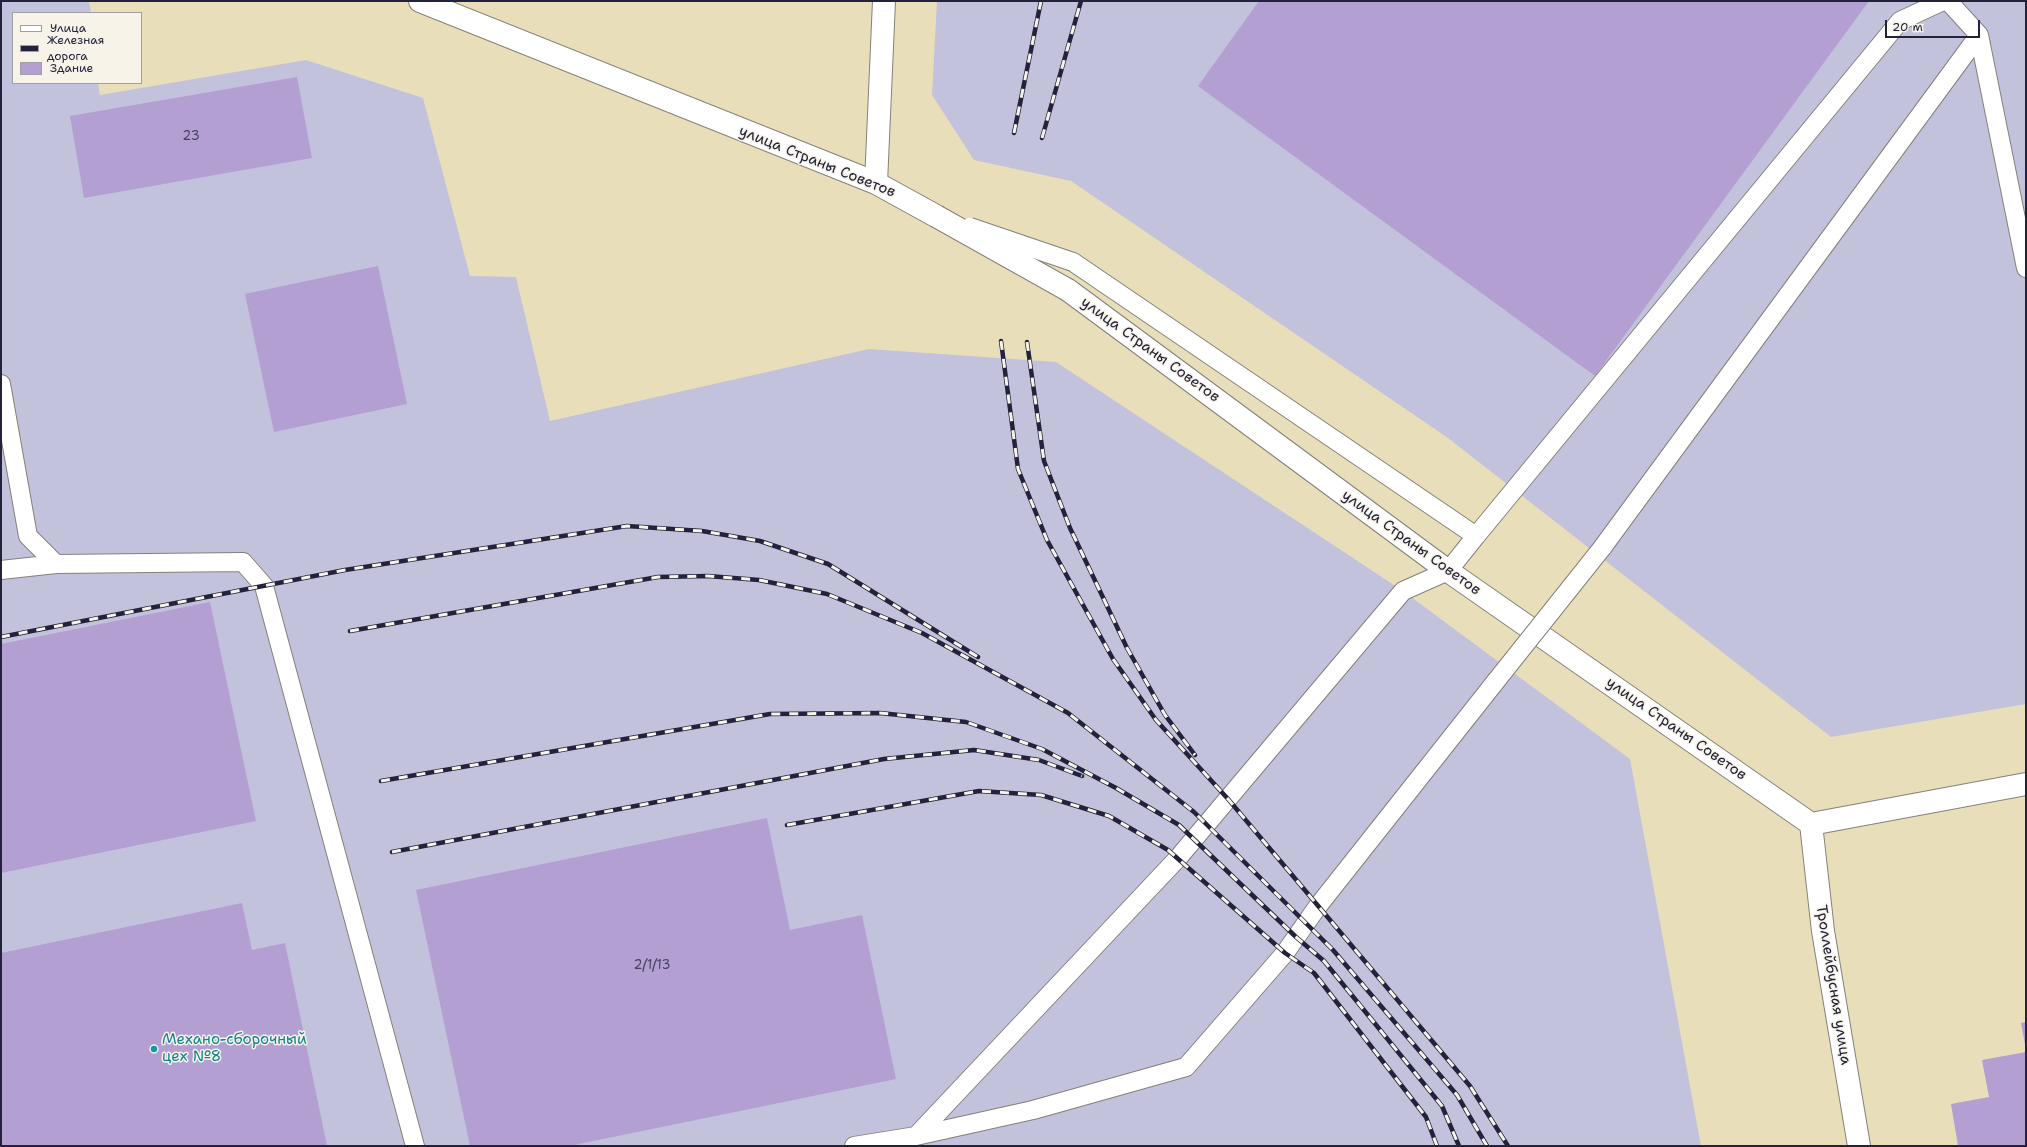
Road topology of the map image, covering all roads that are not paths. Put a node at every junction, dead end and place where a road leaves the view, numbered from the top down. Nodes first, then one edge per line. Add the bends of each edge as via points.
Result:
1 (420, 1) edge
2 (884, 1) edge
3 (1943, 1) edge
4 (1948, 1) edge
5 (1979, 35) junction
6 (876, 183) junction
7 (936, 216) junction
8 (2026, 268) edge
9 (1, 384) edge
10 (1476, 536) junction
11 (56, 564) junction
12 (1, 570) edge
13 (1448, 570) junction
14 (2026, 784) edge
15 (1811, 824) junction
16 (916, 1136) junction
17 (415, 1146) edge
18 (854, 1146) edge
19 (1859, 1146) edge

1 - 6 main road, улица Страны Советов
2 - 6 main road
3 - 10 lane via 1900,21
4 - 5 lane
5 - 8 lane
5 - 16 lane, bridge via 1602,548 1318,906 1285,953 1186,1067 1033,1110
6 - 7 main road, улица Страны Советов
7 - 10 lane, bridge via 1073,262
7 - 13 main road, улица Страны Советов, bridge via 1068,290
9 - 11 lane via 28,536
10 - 13 lane
11 - 12 lane
11 - 17 lane via 243,562 264,586
13 - 15 main road, улица Страны Советов
13 - 16 lane via 1403,591 1178,858
14 - 15 main road
15 - 19 main road, Троллейбусная улица via 1823,931
16 - 18 lane

